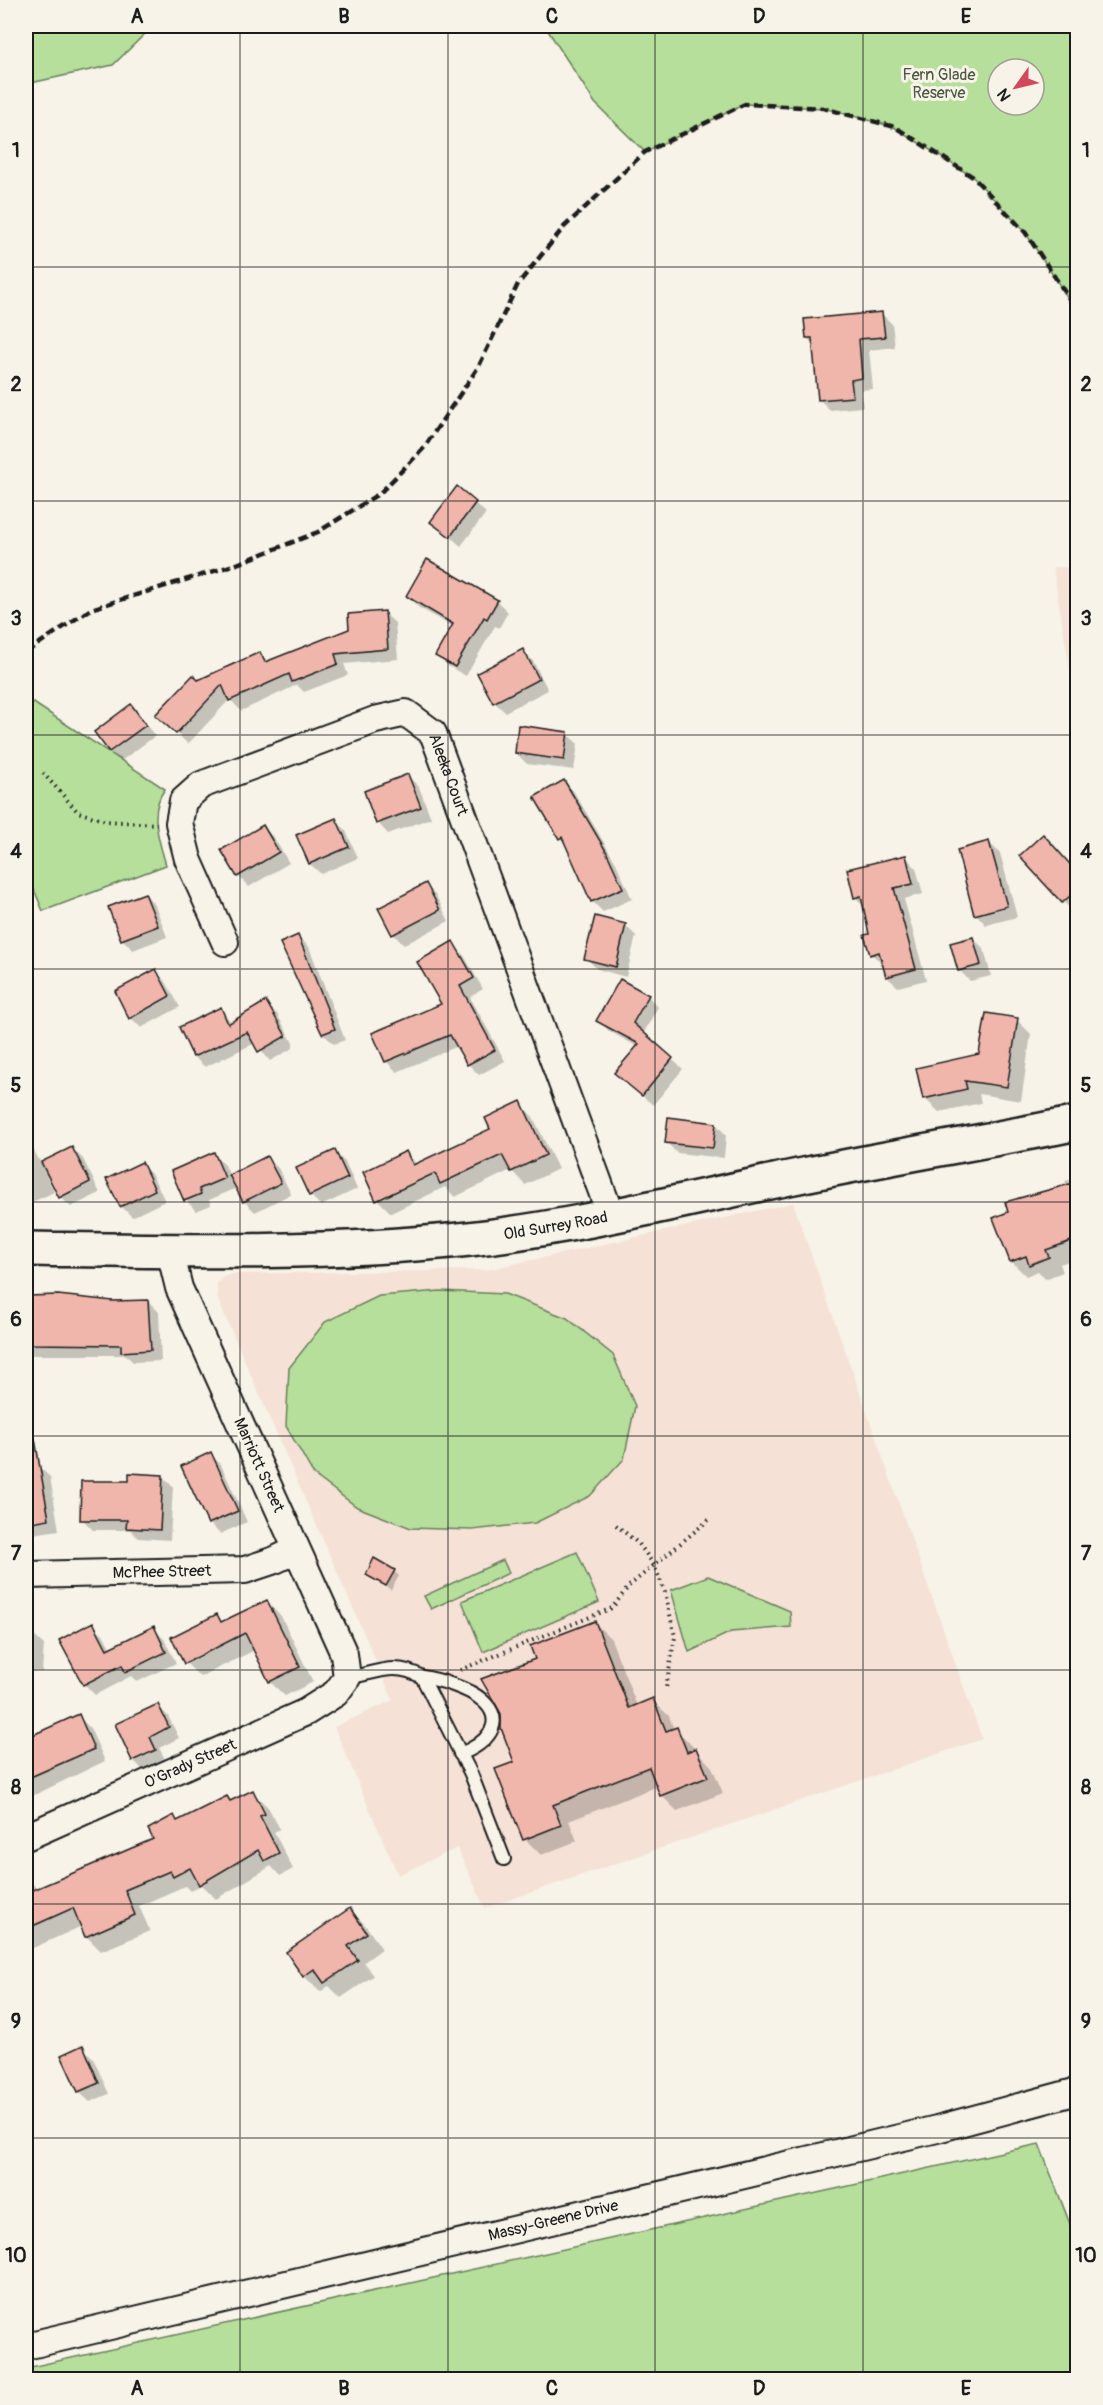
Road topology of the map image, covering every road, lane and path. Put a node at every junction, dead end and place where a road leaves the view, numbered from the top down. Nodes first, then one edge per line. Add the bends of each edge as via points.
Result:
1 (43, 773) dead end
2 (179, 823) junction
3 (225, 942) dead end
4 (1077, 1123) edge
5 (611, 1216) junction
6 (26, 1249) edge
7 (170, 1251) junction
8 (711, 1518) dead end
9 (616, 1525) dead end
10 (296, 1550) junction
11 (654, 1565) junction
12 (26, 1575) edge
13 (422, 1677) junction
14 (347, 1678) junction
15 (438, 1679) junction
16 (666, 1688) dead end
17 (460, 1754) junction
18 (26, 1837) edge
19 (504, 1859) dead end
20 (1077, 2091) edge
21 (26, 2346) edge

1 - 2 path via 78,812 106,821
2 - 3 street via 188,859
2 - 5 street, Aleeka Court via 183,801 201,785 375,720 406,713 434,733
4 - 5 main road, Old Surrey Road via 806,1174
5 - 7 main road, Old Surrey Road via 471,1239 375,1248
6 - 7 main road, Old Surrey Road
7 - 10 street, Marriott Street via 179,1288
8 - 11 path
9 - 11 path via 639,1544
10 - 12 street, McPhee Street via 245,1570
10 - 14 street, Marriott Street via 344,1654
11 - 15 path via 629,1586 612,1608
11 - 16 path via 675,1637
13 - 14 lane via 406,1668 392,1668
13 - 15 lane
13 - 17 lane
14 - 18 street, O'Grady Street via 336,1693 306,1712
15 - 17 lane via 482,1699 492,1713 493,1727 486,1740
17 - 19 lane
20 - 21 street, Massy-Greene Drive via 925,2132

